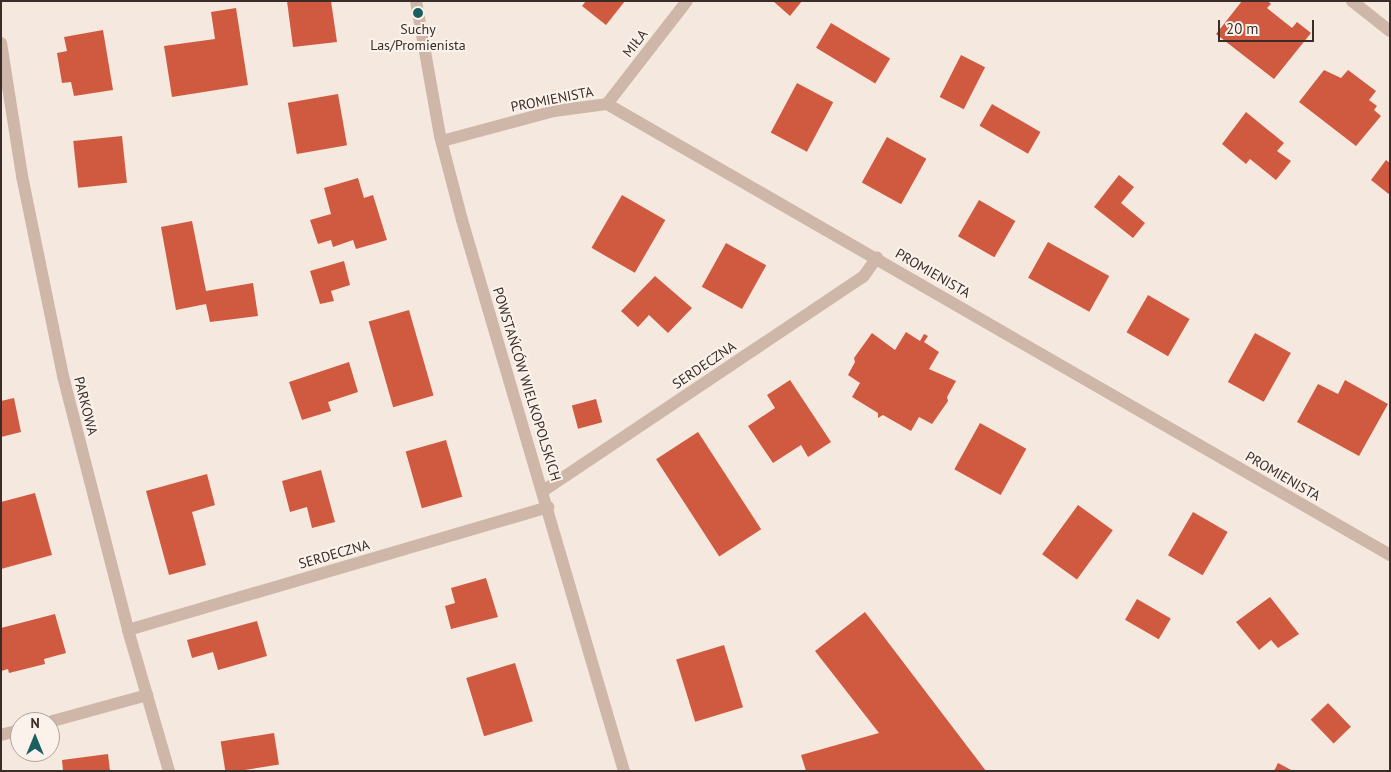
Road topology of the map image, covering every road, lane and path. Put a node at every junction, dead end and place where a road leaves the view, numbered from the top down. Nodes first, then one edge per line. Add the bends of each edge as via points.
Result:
1 (416, 1) edge
2 (687, 1) edge
3 (1352, 1) edge
4 (1390, 31) edge
5 (1, 43) edge
6 (607, 104) junction
7 (442, 142) junction
8 (877, 258) junction
9 (543, 491) junction
10 (548, 507) junction
11 (1390, 555) edge
12 (128, 630) junction
13 (147, 695) junction
14 (60, 719) edge
15 (169, 771) edge
16 (624, 771) edge

1 - 7 street, POWSTAŃCÓW WIELKOPOLSKICH
2 - 6 street, MIŁA
3 - 4 street
5 - 12 street, PARKOWA via 22,176 63,376
6 - 7 street, PROMIENISTA via 554,111
6 - 8 street, PROMIENISTA
7 - 9 street, POWSTAŃCÓW WIELKOPOLSKICH
8 - 9 street, SERDECZNA via 863,277
8 - 11 street, PROMIENISTA
9 - 10 street, POWSTAŃCÓW WIELKOPOLSKICH
10 - 12 street, SERDECZNA
10 - 16 street, POWSTAŃCÓW WIELKOPOLSKICH
12 - 13 street, PARKOWA
13 - 14 street
13 - 15 street, PARKOWA

